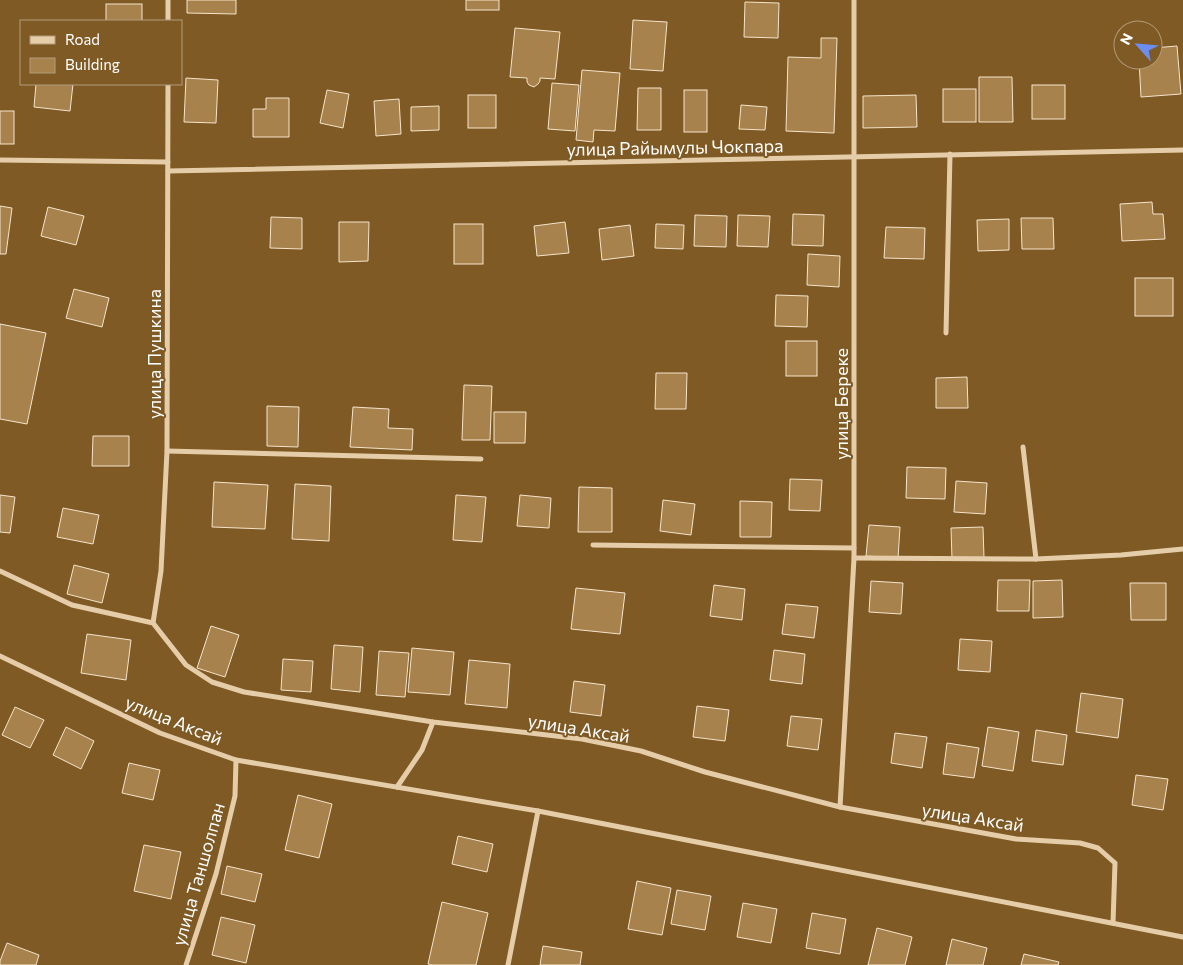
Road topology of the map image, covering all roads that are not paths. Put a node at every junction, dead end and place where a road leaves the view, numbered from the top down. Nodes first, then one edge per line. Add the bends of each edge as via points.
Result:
1 (168, 0) edge
2 (854, 0) edge
3 (168, 20) edge
4 (168, 85) edge
5 (1183, 150) edge
6 (950, 154) junction
7 (855, 156) junction
8 (0, 160) edge
9 (168, 162) junction
10 (168, 171) junction
11 (946, 333) dead end
12 (1023, 448) dead end
13 (167, 451) junction
14 (481, 459) dead end
15 (593, 545) dead end
16 (854, 548) junction
17 (1183, 549) edge
18 (854, 558) junction
19 (1036, 559) junction
20 (0, 571) edge
21 (153, 623) junction
22 (0, 656) edge
23 (433, 722) junction
24 (236, 760) junction
25 (397, 787) junction
26 (840, 807) junction
27 (538, 811) junction
28 (1113, 923) junction
29 (1183, 937) edge
30 (186, 965) edge
31 (508, 965) edge

1 - 3 street
2 - 7 street, улица Береке
4 - 9 street, улица Пушкина
5 - 6 street, улица Райымулы Чокпара
6 - 7 street, улица Райымулы Чокпара
6 - 11 street
7 - 10 street, улица Райымулы Чокпара
7 - 16 street, улица Береке
8 - 9 street
9 - 10 street, улица Пушкина
10 - 13 street, улица Пушкина
12 - 19 street
13 - 14 street
13 - 21 street, улица Пушкина via 161,571
15 - 16 street
16 - 18 street, улица Береке
17 - 19 street
18 - 19 street
18 - 26 street, улица Береке
20 - 21 street via 72,604
21 - 23 street, улица Аксай via 186,665 212,682 244,692
22 - 24 street, улица Аксай via 160,733
23 - 25 street via 422,750
23 - 26 street, улица Аксай via 582,739 641,751 705,772
24 - 25 street, улица Аксай
24 - 30 street, улица Таншолпан via 235,796 216,874
25 - 27 street, улица Аксай
26 - 28 street, улица Аксай via 1016,839 1080,843 1098,848 1115,862
27 - 28 street, улица Аксай
27 - 31 street
28 - 29 street, улица Аксай

